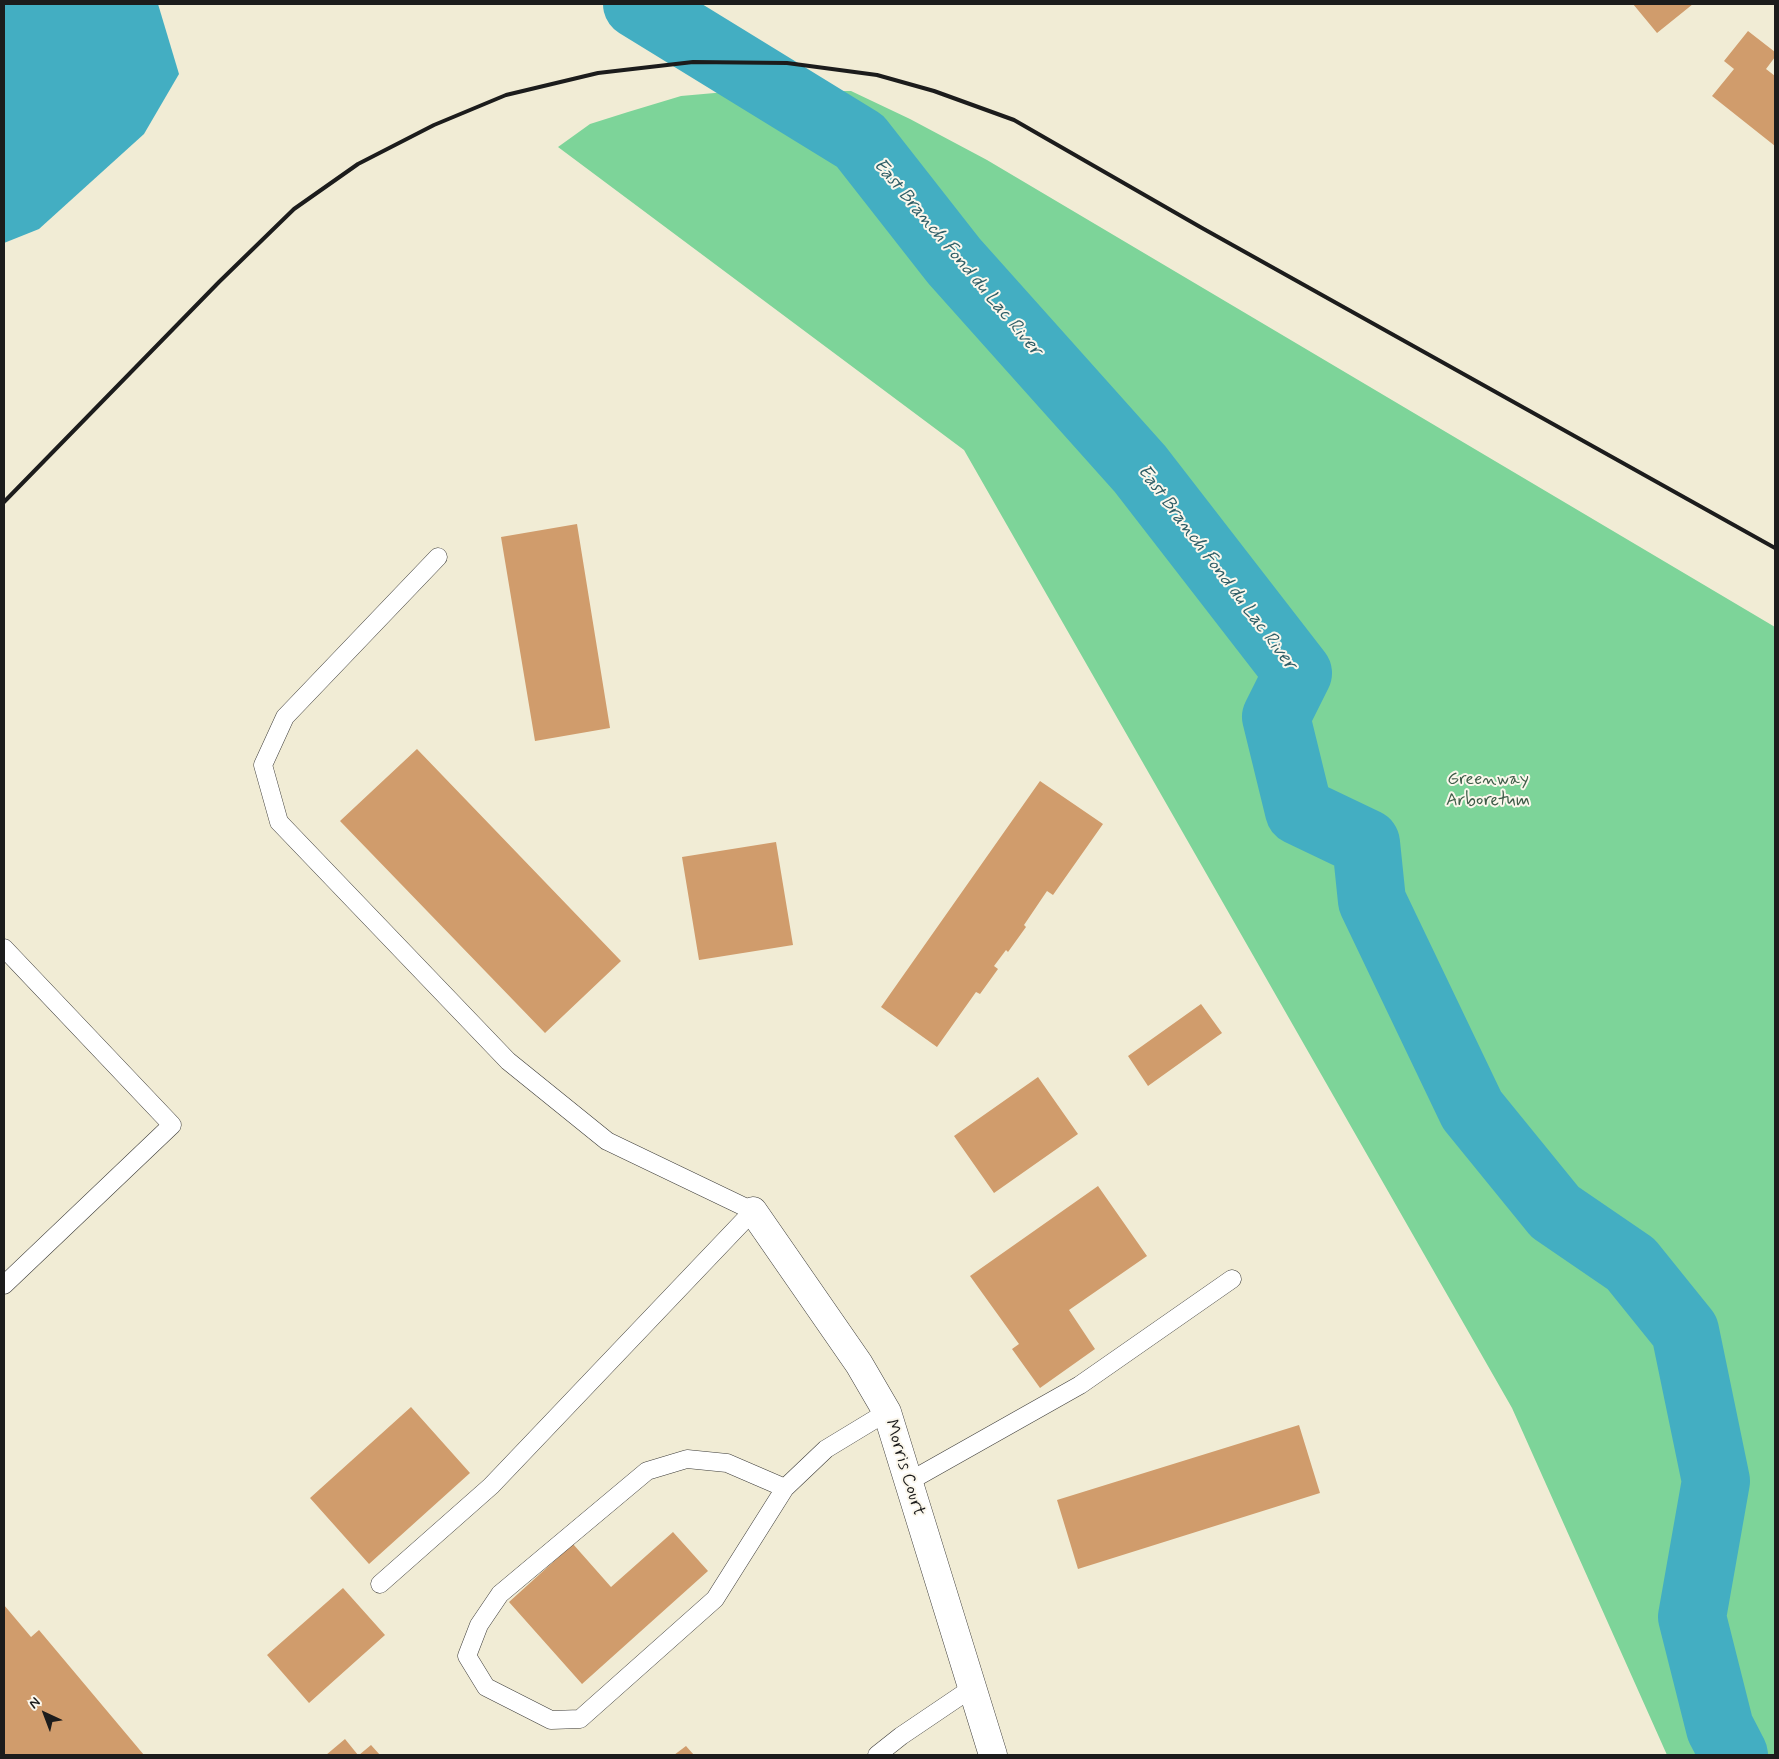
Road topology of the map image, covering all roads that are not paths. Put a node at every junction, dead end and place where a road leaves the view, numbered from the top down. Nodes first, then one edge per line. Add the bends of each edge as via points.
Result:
1 (438, 557) dead end
2 (4, 948) edge
3 (753, 1211) junction
4 (1232, 1279) dead end
5 (4, 1285) edge
6 (887, 1412) junction
7 (908, 1482) junction
8 (786, 1488) junction
9 (380, 1584) dead end
10 (972, 1688) junction
11 (877, 1755) edge
12 (993, 1755) edge

1 - 3 lane via 285,717 263,765 279,822 508,1061 607,1141
2 - 5 lane via 172,1125
3 - 6 street, Morris Court via 859,1364
3 - 9 lane via 491,1486
4 - 7 lane via 1080,1385
6 - 7 street, Morris Court
6 - 8 lane via 826,1449
7 - 10 street, Morris Court
8 - 8 lane via 715,1599 580,1719 551,1720 486,1687 467,1656 479,1625 500,1594 647,1471 687,1459 727,1463
10 - 11 lane
10 - 12 street, Morris Court

